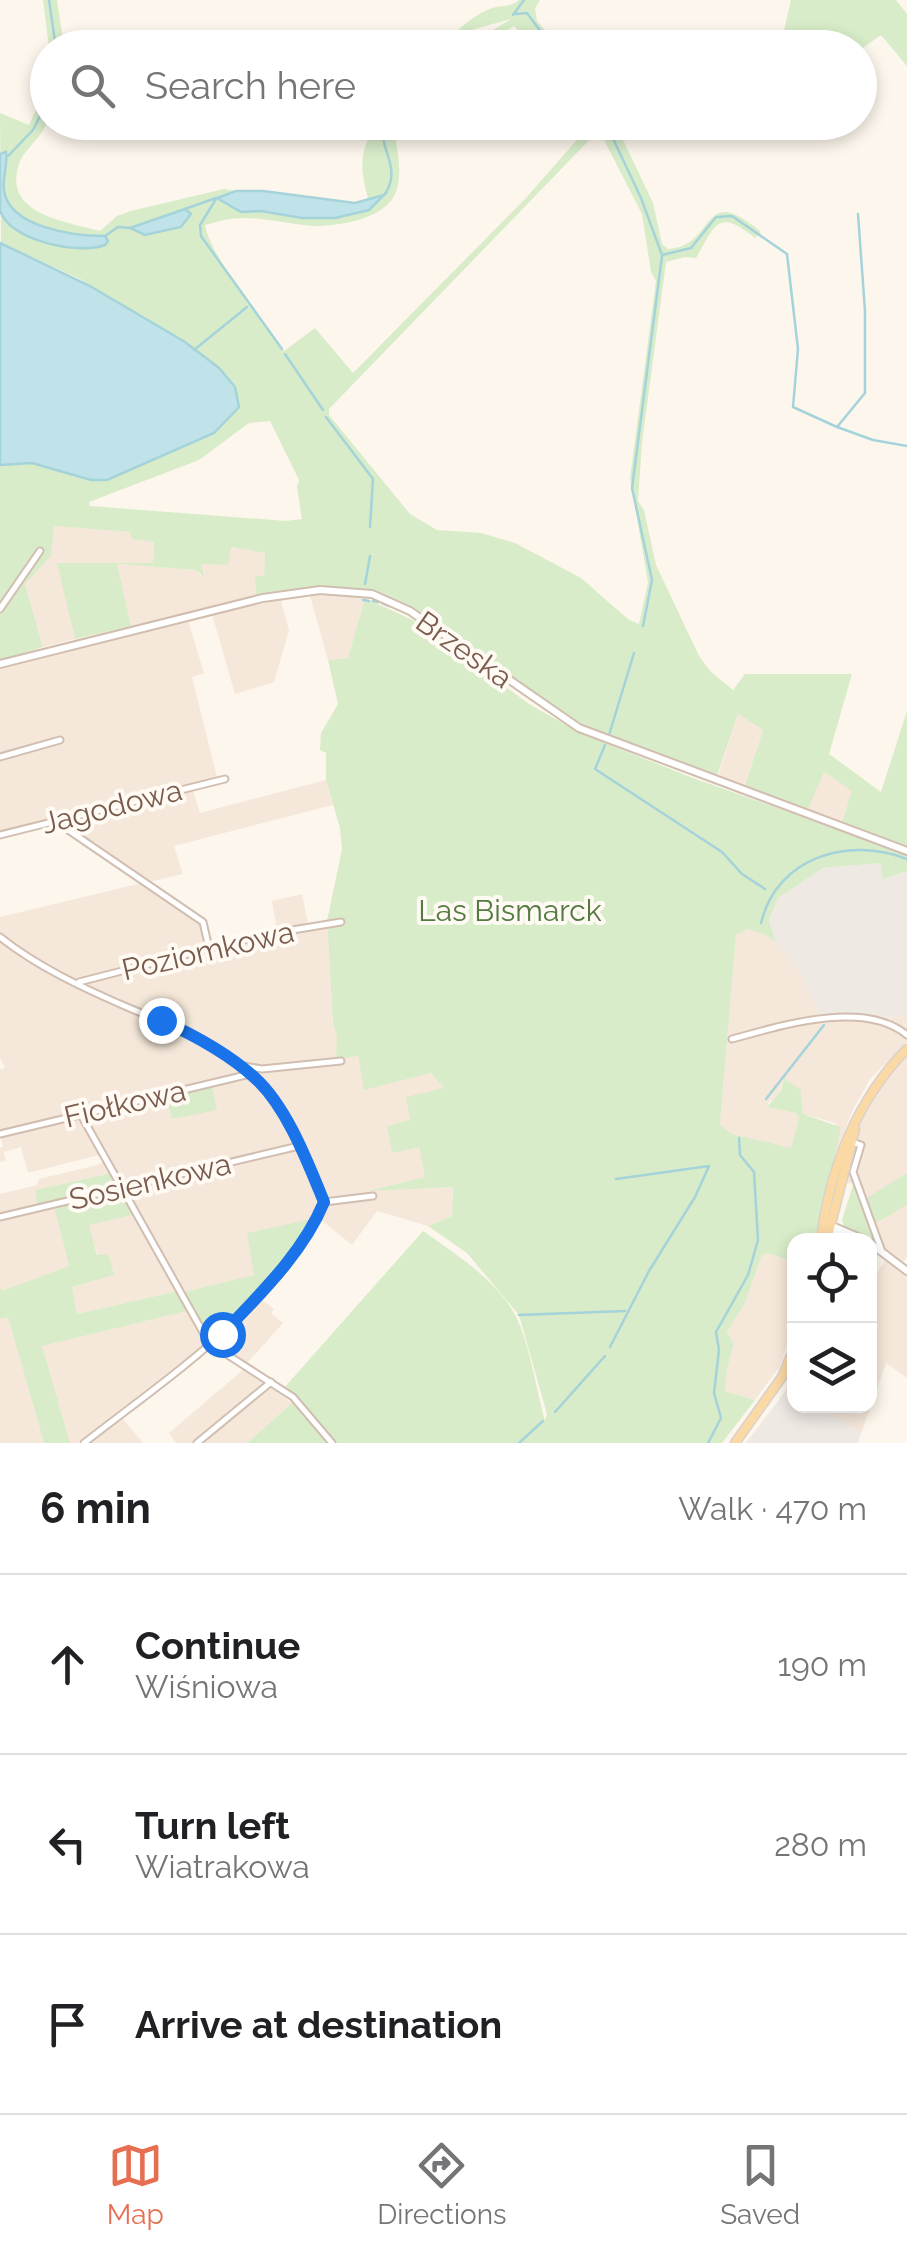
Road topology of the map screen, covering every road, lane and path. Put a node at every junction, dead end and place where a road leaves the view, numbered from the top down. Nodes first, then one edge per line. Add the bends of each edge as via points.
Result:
1 (40, 552) dead end
2 (0, 609) edge
3 (0, 664) edge
4 (60, 740) dead end
5 (0, 758) edge
6 (224, 779) dead end
7 (55, 821) junction
8 (0, 835) edge
9 (907, 850) edge
10 (341, 922) dead end
11 (0, 938) edge
12 (209, 948) junction
13 (76, 982) junction
14 (907, 1035) edge
15 (732, 1039) dead end
16 (907, 1049) edge
17 (341, 1061) dead end
18 (241, 1066) junction
19 (262, 1069) junction
20 (250, 1074) junction
21 (257, 1079) junction
22 (81, 1115) junction
23 (0, 1134) edge
24 (850, 1142) junction
25 (300, 1146) junction
26 (123, 1188) junction
27 (373, 1196) dead end
28 (324, 1202) junction
29 (0, 1217) edge
30 (826, 1232) edge
31 (877, 1247) edge
32 (881, 1249) junction
33 (907, 1271) edge
34 (209, 1342) junction
35 (787, 1364) edge
36 (271, 1382) junction
37 (84, 1443) edge
38 (197, 1443) edge
39 (332, 1443) edge
40 (734, 1443) edge

1 - 2 street
3 - 9 street, Brzeska via 263,598 320,590 372,594 410,611 579,728
4 - 5 street
6 - 7 street, Jagodowa
7 - 8 street, Jagodowa
7 - 12 street via 203,922
10 - 12 street, Poziomkowa
11 - 13 street
12 - 13 street, Poziomkowa
13 - 18 street
14 - 15 street via 888,1023 836,1018
16 - 24 main road via 874,1086
17 - 19 street
18 - 19 street
18 - 20 street
19 - 21 street
20 - 21 street
20 - 22 street, Fiołkowa
21 - 25 street
22 - 23 street, Fiołkowa
22 - 26 street
24 - 30 main road
24 - 32 street via 861,1145 853,1172
25 - 26 street, Sosienkowa
25 - 28 street
26 - 29 street, Sosienkowa
26 - 34 street
27 - 28 street
28 - 34 street via 288,1262
31 - 32 street
32 - 33 street
34 - 36 street
34 - 37 street
35 - 40 main road
36 - 38 street
36 - 39 street

